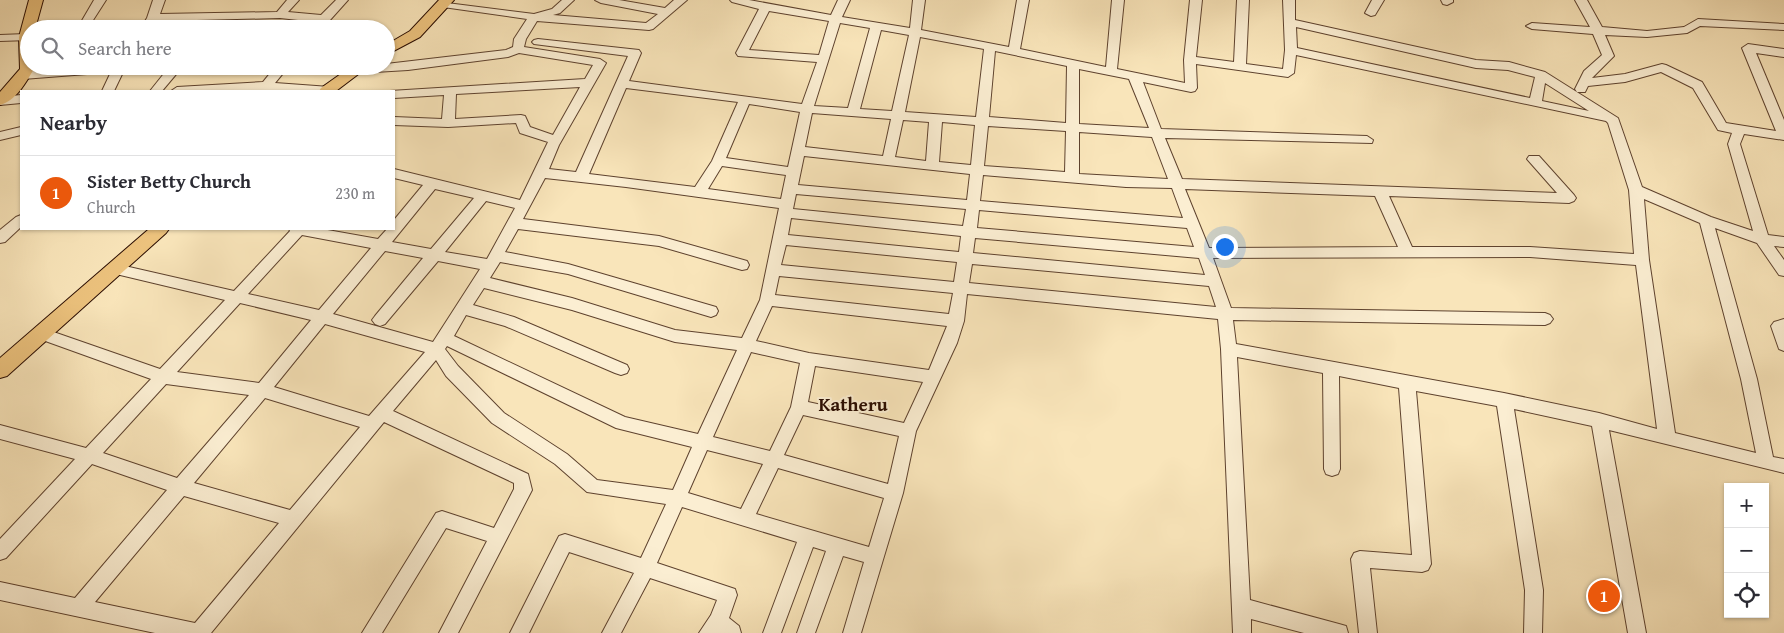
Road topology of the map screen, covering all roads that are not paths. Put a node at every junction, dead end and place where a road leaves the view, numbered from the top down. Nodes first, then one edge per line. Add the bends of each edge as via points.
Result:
1 (39, 0) edge
2 (100, 0) edge
3 (159, 0) edge
4 (293, 0) edge
5 (342, 0) edge
6 (568, 0) edge
7 (602, 0) edge
8 (681, 0) edge
9 (736, 0) edge
10 (844, 0) edge
11 (919, 0) edge
12 (1023, 0) edge
13 (1118, 0) edge
14 (1196, 0) edge
15 (1243, 0) edge
16 (1289, 0) edge
17 (1378, 0) edge
18 (1581, 0) edge
19 (445, 2) edge
20 (766, 7) junction
21 (667, 12) junction
22 (1371, 13) dead end
23 (280, 15) junction
24 (220, 16) junction
25 (534, 16) junction
26 (153, 18) joint
27 (323, 19) joint
28 (835, 19) junction
29 (32, 20) edge
30 (88, 20) edge
31 (216, 20) edge
32 (1288, 22) junction
33 (876, 26) junction
34 (1532, 26) dead end
35 (1784, 27) edge
36 (1598, 31) junction
37 (915, 33) junction
38 (0, 38) edge
39 (20, 38) edge
40 (519, 44) junction
41 (395, 46) edge
42 (990, 47) junction
43 (1291, 50) junction
44 (1014, 51) junction
45 (1784, 53) edge
46 (824, 59) junction
47 (1190, 60) junction
48 (1073, 64) junction
49 (395, 67) edge
50 (1240, 68) junction
51 (1111, 72) junction
52 (23, 75) edge
53 (115, 75) edge
54 (169, 75) edge
55 (275, 75) edge
56 (350, 75) edge
57 (1541, 75) junction
58 (1135, 78) junction
59 (588, 83) junction
60 (1584, 83) junction
61 (622, 84) junction
62 (266, 86) junction
63 (108, 90) edge
64 (157, 90) edge
65 (195, 90) edge
66 (316, 90) edge
67 (329, 90) edge
68 (450, 91) junction
69 (395, 94) edge
70 (1577, 98) junction
71 (20, 99) edge
72 (745, 99) junction
73 (0, 100) edge
74 (1535, 103) junction
75 (807, 109) junction
76 (853, 113) junction
77 (896, 116) junction
78 (936, 118) junction
79 (395, 121) edge
80 (1614, 121) junction
81 (448, 122) junction
82 (983, 122) junction
83 (1073, 128) junction
84 (1739, 130) junction
85 (20, 131) edge
86 (1155, 134) junction
87 (1784, 135) edge
88 (0, 136) edge
89 (555, 140) junction
90 (1367, 140) dead end
91 (799, 151) junction
92 (1534, 159) dead end
93 (718, 160) junction
94 (888, 161) junction
95 (932, 166) junction
96 (977, 170) junction
97 (794, 172) junction
98 (541, 173) junction
99 (395, 174) edge
100 (581, 177) junction
101 (1072, 178) junction
102 (432, 183) junction
103 (1177, 185) junction
104 (1636, 190) junction
105 (1380, 191) junction
106 (699, 192) junction
107 (484, 195) junction
108 (787, 202) junction
109 (522, 205) junction
110 (973, 205) junction
111 (1706, 220) junction
112 (20, 221) edge
113 (513, 223) junction
114 (1194, 224) junction
115 (395, 228) edge
116 (159, 230) edge
117 (297, 230) edge
118 (303, 230) edge
119 (393, 230) edge
120 (969, 232) junction
121 (0, 238) edge
122 (1762, 238) junction
123 (779, 239) junction
124 (1784, 242) edge
125 (381, 245) junction
126 (1205, 253) junction
127 (1408, 253) junction
128 (434, 255) junction
129 (965, 258) junction
130 (1642, 260) junction
131 (492, 261) junction
132 (742, 265) dead end
133 (116, 269) junction
134 (774, 270) junction
135 (1784, 271) edge
136 (1215, 280) junction
137 (479, 281) junction
138 (961, 288) junction
139 (237, 298) junction
140 (767, 300) junction
141 (462, 308) junction
142 (711, 311) dead end
143 (1225, 314) junction
144 (322, 317) junction
145 (1545, 319) dead end
146 (380, 320) dead end
147 (956, 321) junction
148 (1784, 325) edge
149 (42, 334) junction
150 (440, 344) junction
151 (746, 345) junction
152 (1784, 345) edge
153 (1229, 349) junction
154 (809, 359) junction
155 (1331, 368) junction
156 (620, 369) dead end
157 (0, 370) edge
158 (164, 377) junction
159 (934, 377) junction
160 (1407, 383) junction
161 (262, 390) junction
162 (1504, 400) junction
163 (799, 408) junction
164 (377, 418) junction
165 (1599, 420) junction
166 (908, 431) junction
167 (0, 432) edge
168 (1667, 438) junction
169 (704, 442) junction
170 (90, 456) junction
171 (774, 459) junction
172 (1766, 463) junction
173 (1784, 466) edge
174 (1332, 469) dead end
175 (180, 487) junction
176 (894, 493) junction
177 (678, 498) junction
178 (746, 517) junction
179 (293, 519) junction
180 (498, 537) junction
181 (808, 537) junction
182 (837, 546) junction
183 (0, 552) edge
184 (874, 557) junction
185 (646, 568) junction
186 (0, 591) edge
187 (78, 608) junction
188 (1241, 608) junction
189 (719, 629) edge
190 (199, 633) edge
191 (371, 633) edge
192 (448, 633) edge
193 (519, 633) edge
194 (611, 633) edge
195 (772, 633) edge
196 (806, 633) edge
197 (852, 633) edge
198 (1242, 633) edge
199 (1339, 633) edge
200 (1368, 633) edge
201 (1533, 633) edge
202 (1637, 633) edge

1 - 29 main road
2 - 30 street
3 - 26 street
4 - 23 street
5 - 27 street
6 - 25 street via 556,11
7 - 21 street
8 - 21 street
9 - 20 street
10 - 28 street
11 - 37 street
12 - 44 street
13 - 51 street
14 - 47 street
15 - 50 street
16 - 32 street
17 - 22 street
18 - 36 street
19 - 25 street
19 - 41 main road via 415,34
20 - 28 street
20 - 46 street via 742,53
21 - 25 street via 649,27
23 - 24 street
23 - 27 street
24 - 26 street
24 - 31 street
25 - 40 street
28 - 33 street
28 - 46 street
32 - 43 street
32 - 57 street via 1476,64 1509,66
33 - 37 street
33 - 76 street
34 - 36 street
35 - 36 street via 1698,22 1687,30 1647,34
36 - 60 street via 1608,56 1588,74
37 - 42 street
37 - 77 street
38 - 39 street
40 - 49 street via 508,53
40 - 59 street via 600,63
40 - 61 street via 636,53
42 - 44 street
42 - 82 street
43 - 50 street via 1288,73
43 - 74 street
44 - 48 street
45 - 87 street via 1748,48
46 - 75 street
47 - 50 street
47 - 58 street via 1190,88
48 - 51 street
48 - 83 street
51 - 58 street
52 - 73 main road
53 - 63 street
54 - 64 street
55 - 62 street
56 - 67 main road
57 - 70 street
57 - 74 street
58 - 86 street
59 - 68 street
59 - 89 street
60 - 70 street
60 - 84 street via 1625,78 1662,68 1698,85 1722,127
61 - 72 street
61 - 100 street
62 - 65 street
62 - 66 street
68 - 69 street
68 - 81 street
70 - 80 street
71 - 73 street
72 - 75 street
72 - 93 street
74 - 80 street
75 - 76 street
75 - 91 street
76 - 77 street
77 - 78 street
77 - 94 street
78 - 82 street
78 - 95 street
79 - 81 street
80 - 104 street
81 - 89 street via 521,119 524,130
82 - 83 street
82 - 96 street
83 - 86 street
83 - 101 street
84 - 87 street
84 - 122 street via 1734,144
85 - 88 street
86 - 90 street
86 - 103 street
89 - 98 street
91 - 94 street
91 - 97 street
92 - 105 street via 1569,198
93 - 97 street
93 - 106 street
94 - 95 street
95 - 96 street
96 - 101 street
96 - 110 street
97 - 108 street
98 - 100 street
98 - 109 street
99 - 102 street
100 - 106 street
101 - 103 street
102 - 107 street
102 - 115 street
103 - 105 street
103 - 114 street
104 - 111 street
104 - 130 street
105 - 127 street
106 - 108 street
107 - 109 street
107 - 128 street
108 - 110 street
108 - 120 street
108 - 123 street
109 - 113 street
110 - 114 street
110 - 120 street
111 - 122 street
111 - 172 street via 1750,379
112 - 121 street
113 - 131 street
113 - 132 street via 659,241
114 - 126 street
116 - 133 main road
117 - 139 street
118 - 125 street
119 - 125 street
120 - 126 street
120 - 129 street
122 - 124 street
122 - 135 street
123 - 129 street
123 - 134 street
125 - 128 street
125 - 144 street
126 - 127 street
126 - 136 street
127 - 130 street via 1530,252
128 - 131 street
128 - 146 street
129 - 136 street
129 - 138 street
130 - 168 street
131 - 137 street
131 - 142 street via 568,269
133 - 139 street
133 - 149 main road
134 - 138 street
134 - 140 street
136 - 143 street
137 - 141 street
137 - 151 street via 572,304 675,336
138 - 143 street
138 - 147 street
139 - 144 street
139 - 158 street
140 - 147 street
140 - 151 street
141 - 150 street
141 - 156 street via 509,321
143 - 145 street
143 - 153 street
144 - 150 street
144 - 161 street
147 - 159 street
148 - 152 street via 1779,326
149 - 157 main road
149 - 158 street
150 - 164 street
150 - 169 street via 622,423
150 - 177 street via 452,371 498,418 561,459 593,487
151 - 154 street
151 - 169 street
153 - 155 street
153 - 188 street
154 - 159 street
154 - 163 street
155 - 160 street
155 - 174 street
158 - 161 street
158 - 170 street
159 - 166 street
160 - 162 street
160 - 200 street via 1422,564 1360,559
161 - 164 street
161 - 175 street
162 - 165 street
162 - 201 street via 1534,590
163 - 166 street
163 - 171 street
164 - 179 street
164 - 180 street via 522,479 523,490
165 - 168 street
165 - 202 street
166 - 176 street
167 - 170 street
168 - 172 street
169 - 171 street
169 - 177 street
170 - 175 street
170 - 183 street
171 - 176 street
171 - 178 street
172 - 173 street
175 - 179 street
175 - 187 street
176 - 184 street
177 - 178 street
177 - 185 street
178 - 181 street
179 - 190 street
180 - 191 street via 442,519
180 - 192 street
181 - 182 street
181 - 195 street
182 - 184 street
182 - 196 street
184 - 197 street
185 - 189 street via 728,595
185 - 193 street via 565,542
185 - 194 street
186 - 187 street
187 - 190 street
188 - 198 street
188 - 199 street

